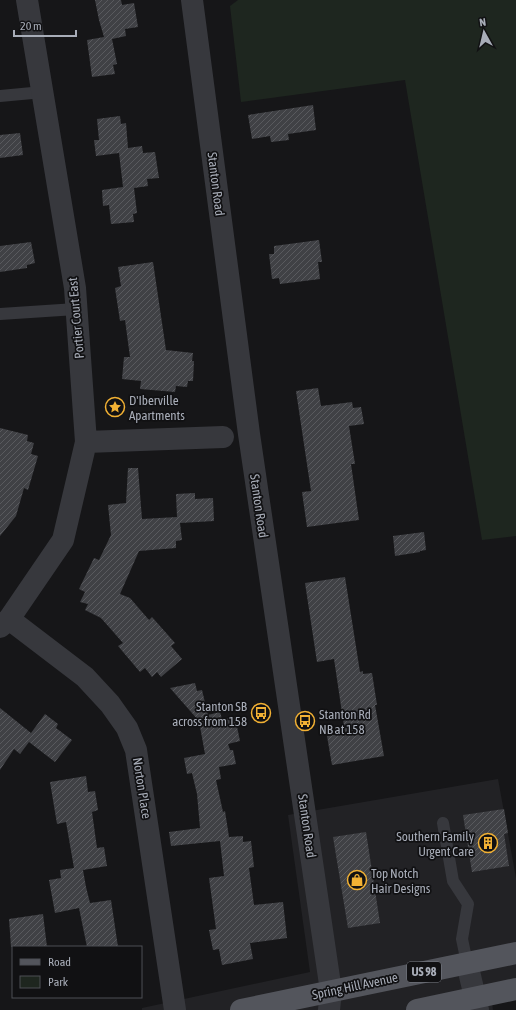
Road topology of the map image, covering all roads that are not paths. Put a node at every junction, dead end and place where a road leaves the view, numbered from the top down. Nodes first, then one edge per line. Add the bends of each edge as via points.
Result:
1 (28, 0) edge
2 (192, 0) edge
3 (42, 92) junction
4 (0, 96) edge
5 (76, 309) junction
6 (0, 314) edge
7 (223, 437) dead end
8 (86, 442) junction
9 (4, 623) edge
10 (443, 823) dead end
11 (516, 953) edge
12 (467, 963) junction
13 (516, 989) edge
14 (330, 1001) edge
15 (477, 1004) edge
16 (175, 1010) edge
17 (241, 1010) edge
18 (417, 1010) edge

1 - 3 street, Portier Court East
2 - 14 street, Stanton Road via 249,434
3 - 4 lane
3 - 5 street, Portier Court East
5 - 6 lane
5 - 8 street, Portier Court East
7 - 8 street
8 - 9 street, Portier Court East via 63,540
9 - 16 street, Norton Place via 85,677 110,704 132,739 136,750
10 - 12 lane via 453,881 468,904 462,940
11 - 12 main road, Spring Hill Avenue / US 98
12 - 14 main road, Spring Hill Avenue / US 98
12 - 15 street
13 - 15 main road
14 - 17 main road, Spring Hill Avenue / US 98
15 - 18 main road

